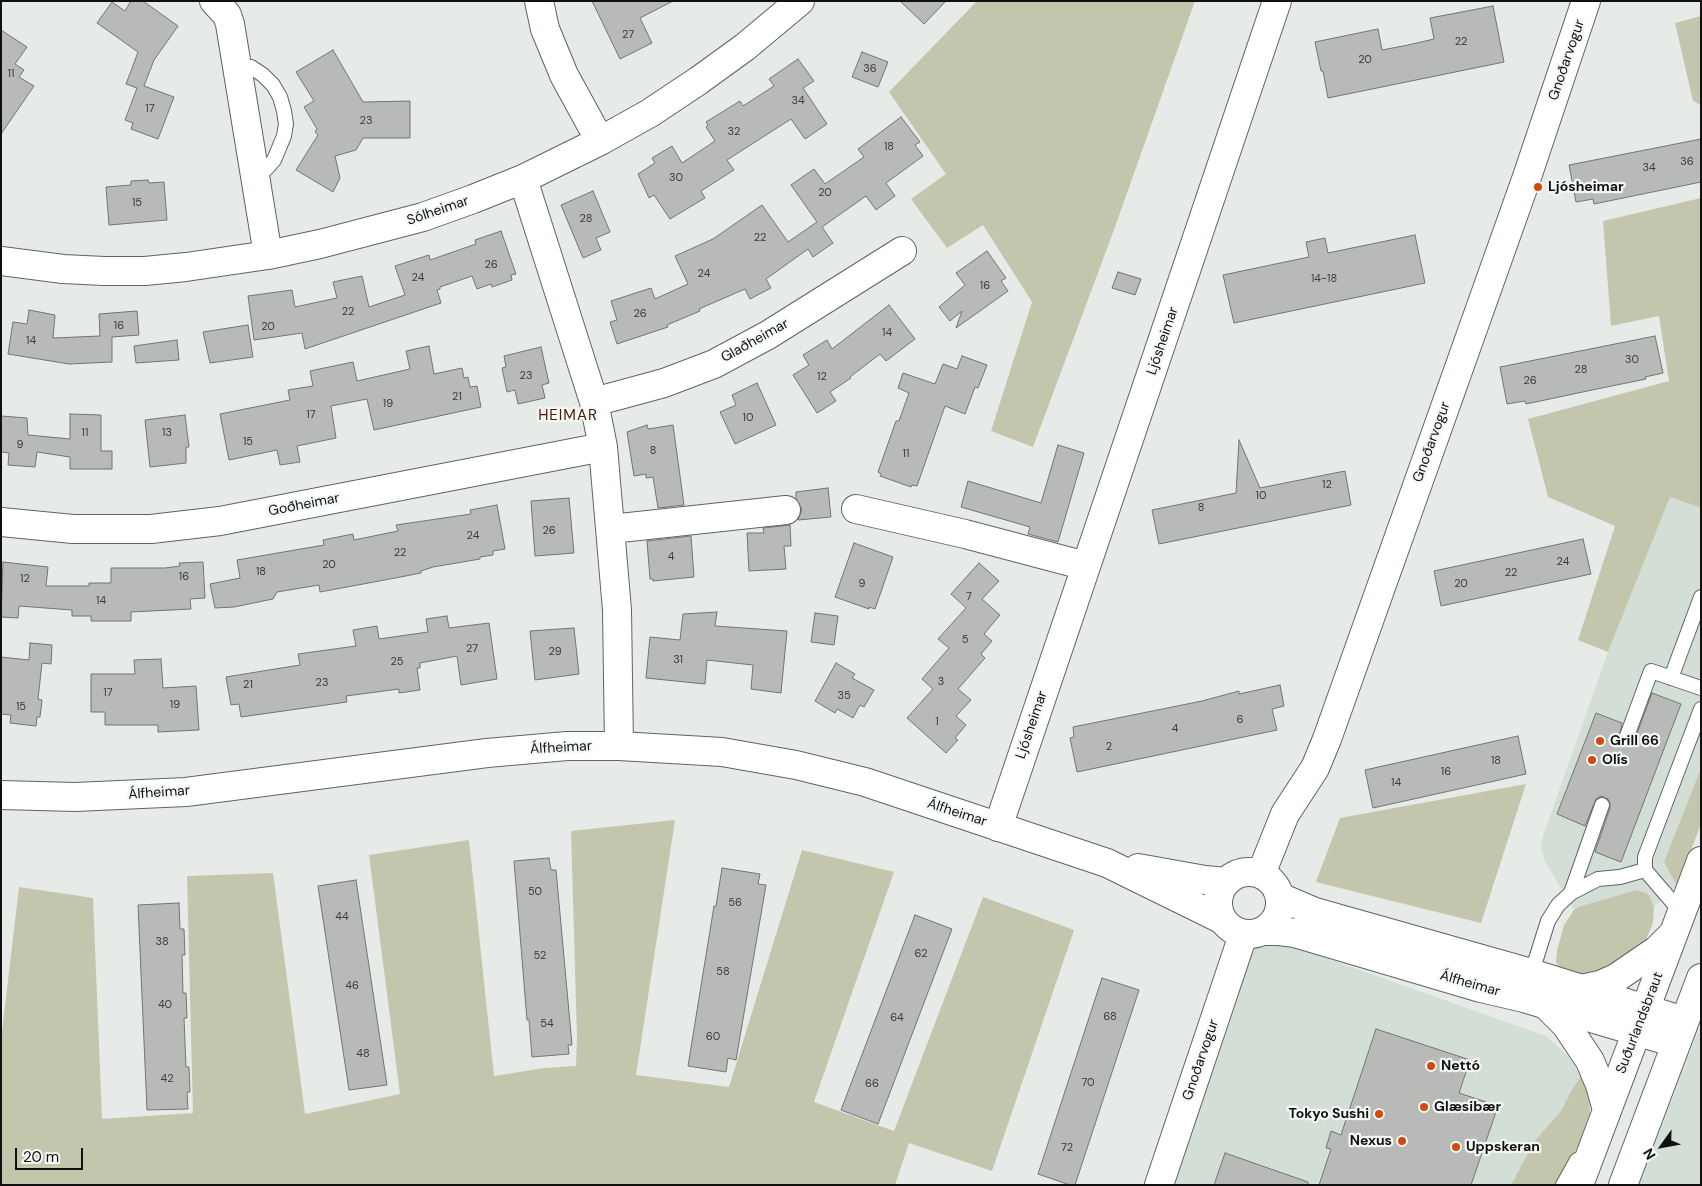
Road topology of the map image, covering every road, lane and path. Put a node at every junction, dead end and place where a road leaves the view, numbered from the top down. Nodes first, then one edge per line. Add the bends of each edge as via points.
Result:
1 (214, 1) edge
2 (539, 1) edge
3 (800, 1) edge
4 (1277, 1) edge
5 (1586, 1) edge
6 (251, 67) dead end
7 (600, 141) junction
8 (255, 177) junction
9 (523, 179) junction
10 (902, 251) dead end
11 (268, 255) junction
12 (1, 261) edge
13 (594, 402) junction
14 (603, 447) junction
15 (856, 509) dead end
16 (786, 510) dead end
17 (1, 522) edge
18 (611, 529) junction
19 (1086, 566) junction
20 (1701, 597) edge
21 (1671, 678) junction
22 (1701, 688) edge
23 (1701, 708) edge
24 (1627, 736) dead end
25 (619, 746) junction
26 (1, 795) edge
27 (1602, 805) dead end
28 (998, 826) junction
29 (1701, 861) edge
30 (1107, 863) junction
31 (1645, 870) junction
32 (1261, 874) junction
33 (1226, 882) junction
34 (1571, 893) junction
35 (1280, 897) junction
36 (1221, 919) junction
37 (1678, 922) junction
38 (1254, 933) junction
39 (1701, 978) edge
40 (1581, 989) junction
41 (1534, 992) junction
42 (1640, 1020) junction
43 (1680, 1032) junction
44 (1607, 1110) junction
45 (1159, 1185) edge
46 (1563, 1185) edge
47 (1579, 1185) edge
48 (1623, 1185) edge

1 - 8 street via 227,14 230,24
2 - 7 street via 545,29 564,75
3 - 7 street, Sólheimar via 698,81
4 - 19 street, Ljósheimar
5 - 32 street, Gnoðarvogur via 1330,732 1315,768 1285,814
6 - 8 lane via 273,85 280,98 286,124 274,160
7 - 9 street, Sólheimar
8 - 11 street
9 - 11 street, Sólheimar via 423,217
9 - 13 street
10 - 13 street, Glaðheimar via 768,335 714,364
11 - 12 street, Sólheimar via 145,271 62,269
13 - 14 street
14 - 17 street, Goðheimar via 220,521 151,529 73,529
14 - 18 street
15 - 19 street
16 - 18 street
18 - 25 street via 617,610
19 - 28 street, Ljósheimar
20 - 21 lane
21 - 22 lane
21 - 24 lane via 1651,671
23 - 31 lane via 1645,857
25 - 26 street, Álfheimar via 487,752 186,792 75,797
25 - 28 street, Álfheimar via 722,752 796,765 864,782
27 - 34 lane
28 - 30 street, Álfheimar
29 - 37 street, Suðurlandsbraut
30 - 33 street, Álfheimar
30 - 36 street, Álfheimar
31 - 34 lane via 1598,879
31 - 37 lane
32 - 33 street via 1242,873
32 - 35 street via 1270,879
33 - 36 street via 1218,900
34 - 41 lane via 1558,904 1548,921
35 - 38 street via 1278,917 1272,925
35 - 41 street, Álfheimar
36 - 38 street via 1227,926
37 - 40 street via 1657,950 1616,978
37 - 42 street, Suðurlandsbraut
38 - 41 street, Álfheimar via 1295,933 1481,988
38 - 45 street, Gnoðarvogur
39 - 43 street
40 - 41 street, Álfheimar
40 - 42 street, Álfheimar
41 - 42 street, Álfheimar
41 - 44 street via 1566,1025 1590,1061
42 - 43 street, Álfheimar
42 - 44 street, Suðurlandsbraut
43 - 48 street
44 - 46 lane
44 - 47 street, Suðurlandsbraut

